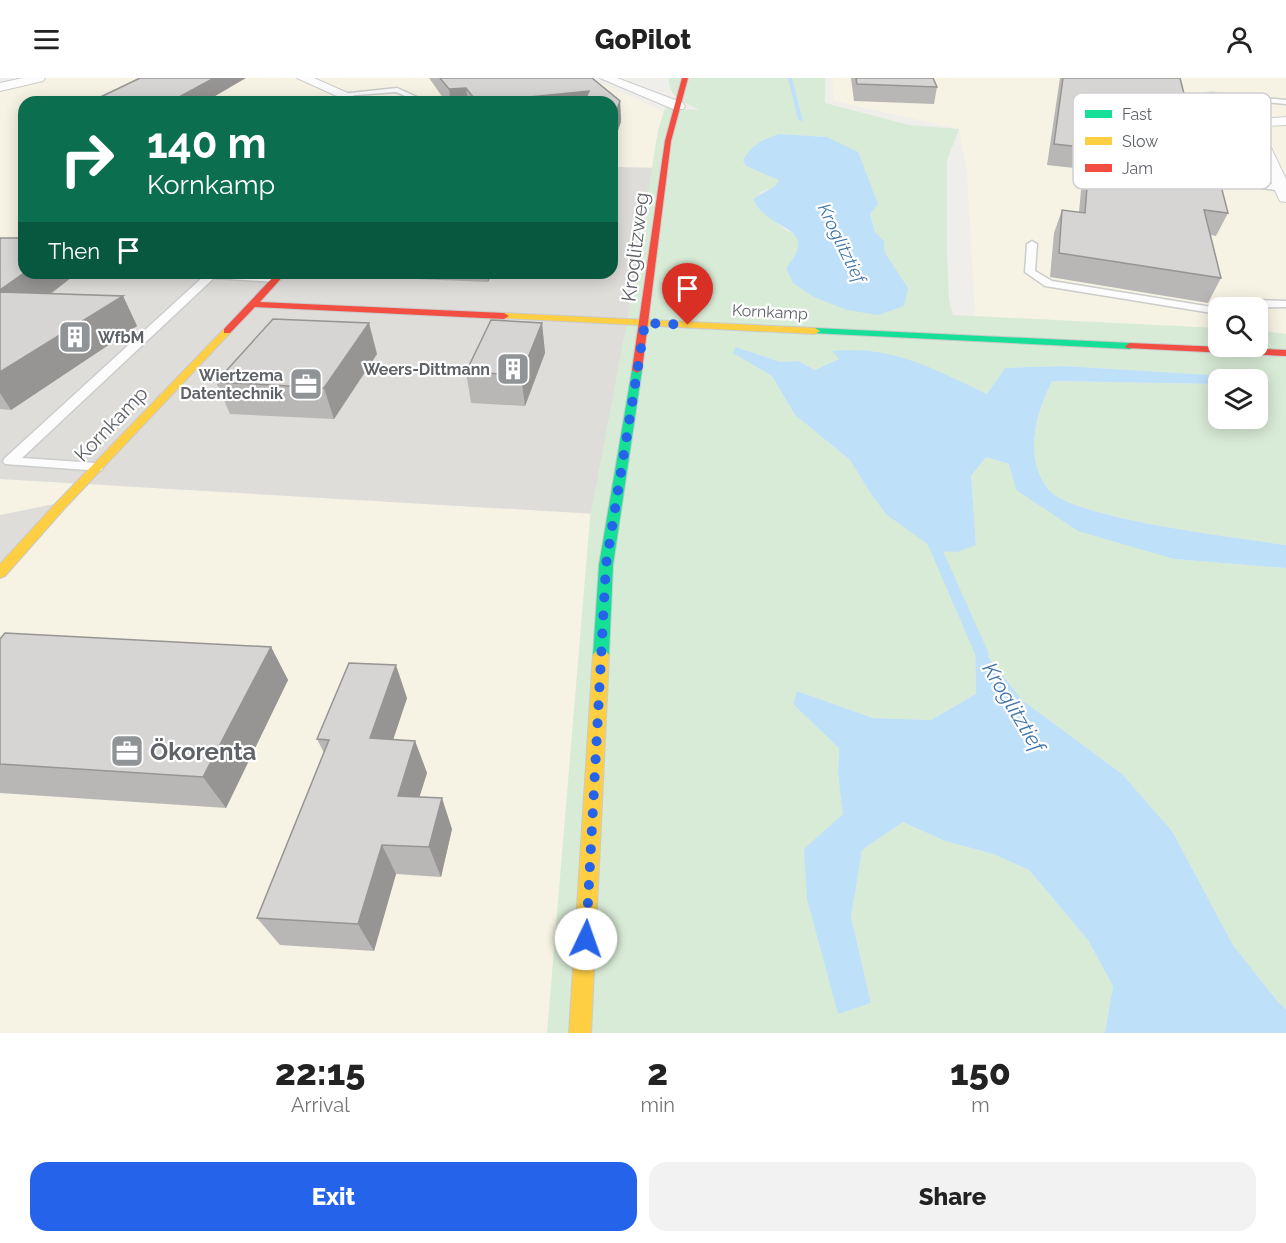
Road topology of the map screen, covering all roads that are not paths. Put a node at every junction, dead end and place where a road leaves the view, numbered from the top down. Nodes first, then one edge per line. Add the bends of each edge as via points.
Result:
1 (39, 78) edge
2 (303, 78) edge
3 (606, 78) edge
4 (686, 78) edge
5 (0, 87) edge
6 (344, 94) junction
7 (348, 96) edge
8 (411, 96) edge
9 (1271, 101) edge
10 (1286, 102) edge
11 (678, 106) junction
12 (1286, 121) edge
13 (1271, 122) edge
14 (1271, 164) edge
15 (1262, 189) edge
16 (1284, 193) edge
17 (1032, 244) dead end
18 (207, 279) edge
19 (276, 279) edge
20 (1268, 303) edge
21 (253, 304) junction
22 (1286, 304) edge
23 (1208, 309) edge
24 (645, 323) junction
25 (1286, 353) edge
26 (5, 461) edge
27 (96, 468) junction
28 (0, 573) edge
29 (580, 1033) edge

1 - 5 street
2 - 6 street
3 - 11 street
4 - 11 street, Kroglitzweg
6 - 7 street
6 - 8 lane via 397,90
9 - 10 lane
11 - 24 street, Kroglitzweg via 668,141
12 - 13 street
14 - 16 street
15 - 16 lane
17 - 23 lane via 1030,272 1049,284
18 - 26 lane
19 - 21 street, Kornkamp
20 - 22 lane
21 - 24 street, Kornkamp
21 - 27 street, Kornkamp
24 - 25 street, Kornkamp
24 - 29 street, Kroglitzweg via 606,565
26 - 27 lane
27 - 28 street, Kornkamp

